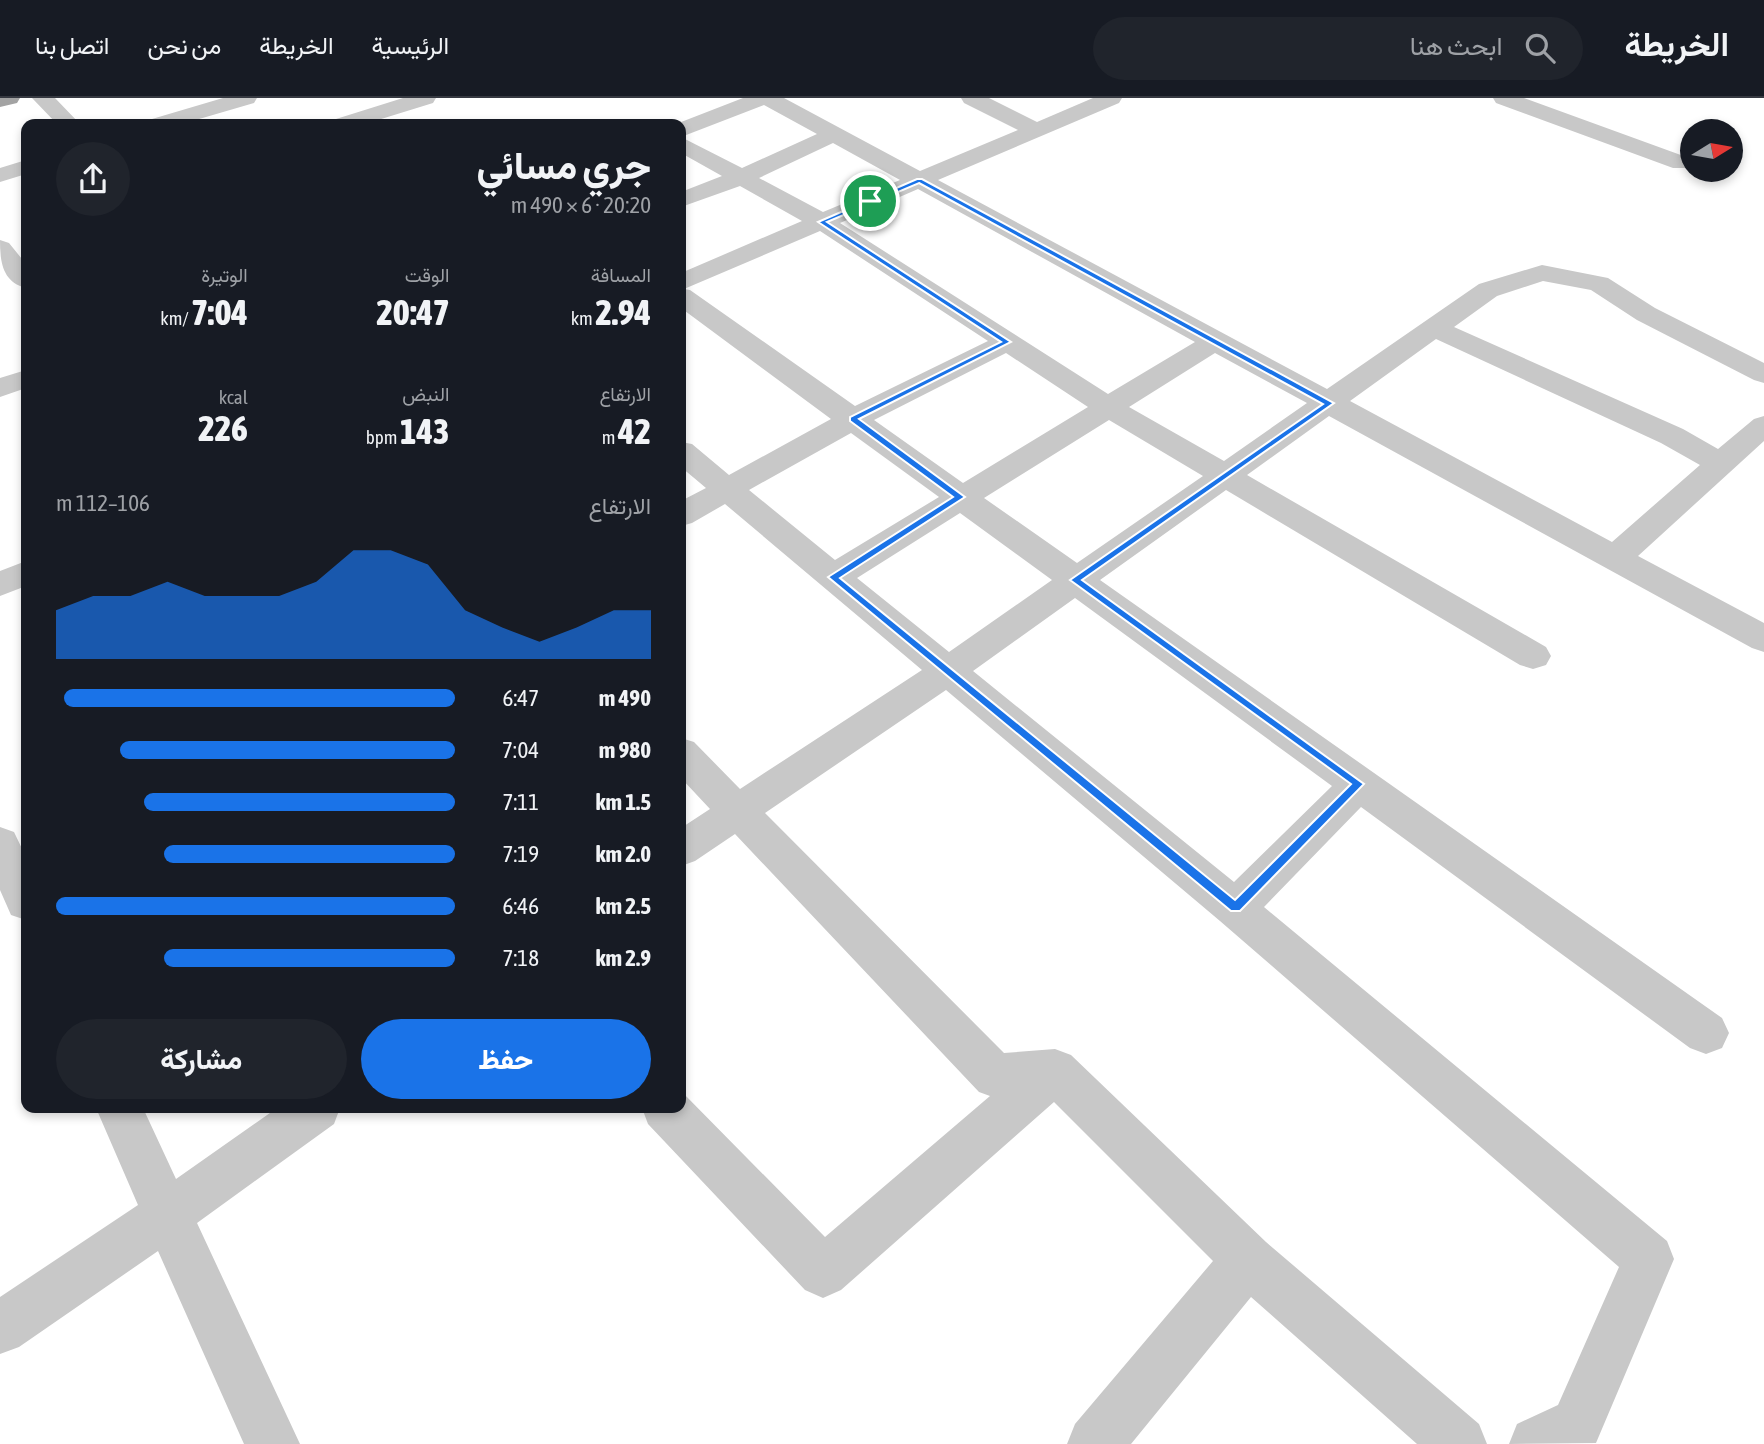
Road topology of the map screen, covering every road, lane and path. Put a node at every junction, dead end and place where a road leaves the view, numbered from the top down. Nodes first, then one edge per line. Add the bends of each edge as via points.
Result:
1 (9, 98) edge
2 (43, 98) edge
3 (246, 98) edge
4 (762, 98) edge
5 (768, 98) edge
6 (972, 98) edge
7 (1111, 98) edge
8 (1504, 98) edge
9 (0, 101) edge
10 (419, 104) edge
11 (64, 119) edge
12 (177, 119) edge
13 (363, 119) edge
14 (686, 128) edge
15 (1036, 130) junction
16 (834, 134) junction
17 (686, 147) edge
18 (1680, 163) edge
19 (21, 169) edge
20 (0, 175) edge
21 (739, 178) junction
22 (919, 180) junction
23 (686, 198) edge
24 (822, 222) junction
25 (4, 239) edge
26 (21, 271) edge
27 (686, 280) edge
28 (686, 300) edge
29 (1434, 328) junction
30 (1215, 341) junction
31 (1007, 342) junction
32 (1764, 374) edge
33 (21, 380) edge
34 (0, 388) edge
35 (1329, 403) junction
36 (1107, 406) junction
37 (853, 419) junction
38 (1764, 425) edge
39 (686, 455) edge
40 (1720, 463) junction
41 (1228, 476) junction
42 (728, 490) junction
43 (960, 497) junction
44 (686, 512) edge
45 (1615, 558) junction
46 (21, 575) edge
47 (833, 577) junction
48 (1075, 580) junction
49 (0, 584) edge
50 (1764, 639) edge
51 (1534, 656) dead end
52 (947, 671) junction
53 (686, 758) edge
54 (1359, 784) junction
55 (736, 810) junction
56 (686, 845) edge
57 (1236, 908) junction
58 (1706, 1033) dead end
59 (1055, 1071) junction
60 (121, 1113) edge
61 (310, 1113) edge
62 (669, 1113) edge
63 (167, 1215) junction
64 (1248, 1261) junction
65 (0, 1328) edge
66 (270, 1443) edge
67 (1095, 1444) edge
68 (1459, 1444) edge
69 (1537, 1444) edge

1 - 9 main road
2 - 11 street
3 - 12 street
4 - 14 street
5 - 16 street
6 - 15 street
7 - 15 street
8 - 18 street
10 - 13 street
15 - 22 street
16 - 21 street
16 - 22 street
17 - 21 street
19 - 20 street
21 - 23 street
21 - 24 street
22 - 24 street
22 - 30 street
24 - 27 street
24 - 31 street
25 - 26 street
28 - 37 street
29 - 32 street via 1488,290 1542,273 1599,284 1646,314
29 - 35 street
29 - 40 street via 1672,436
30 - 35 street
30 - 36 street
31 - 36 street
31 - 37 street
33 - 34 street
35 - 41 street
35 - 45 street
36 - 41 street
36 - 43 street
37 - 42 street
37 - 43 street
38 - 40 street
39 - 42 street
40 - 45 street
41 - 48 street
41 - 51 street
42 - 44 street
42 - 47 street
43 - 47 street
43 - 48 street
45 - 50 street
46 - 49 street
47 - 52 street
48 - 52 street
48 - 54 street
52 - 55 street
52 - 57 street
53 - 55 street
54 - 57 street
54 - 58 street
55 - 56 street
55 - 59 street via 995,1076
57 - 69 street via 1649,1259 1577,1424
59 - 62 street via 823,1272
59 - 64 street
60 - 63 street
61 - 63 street
63 - 65 street
63 - 66 street
64 - 67 street
64 - 68 street

